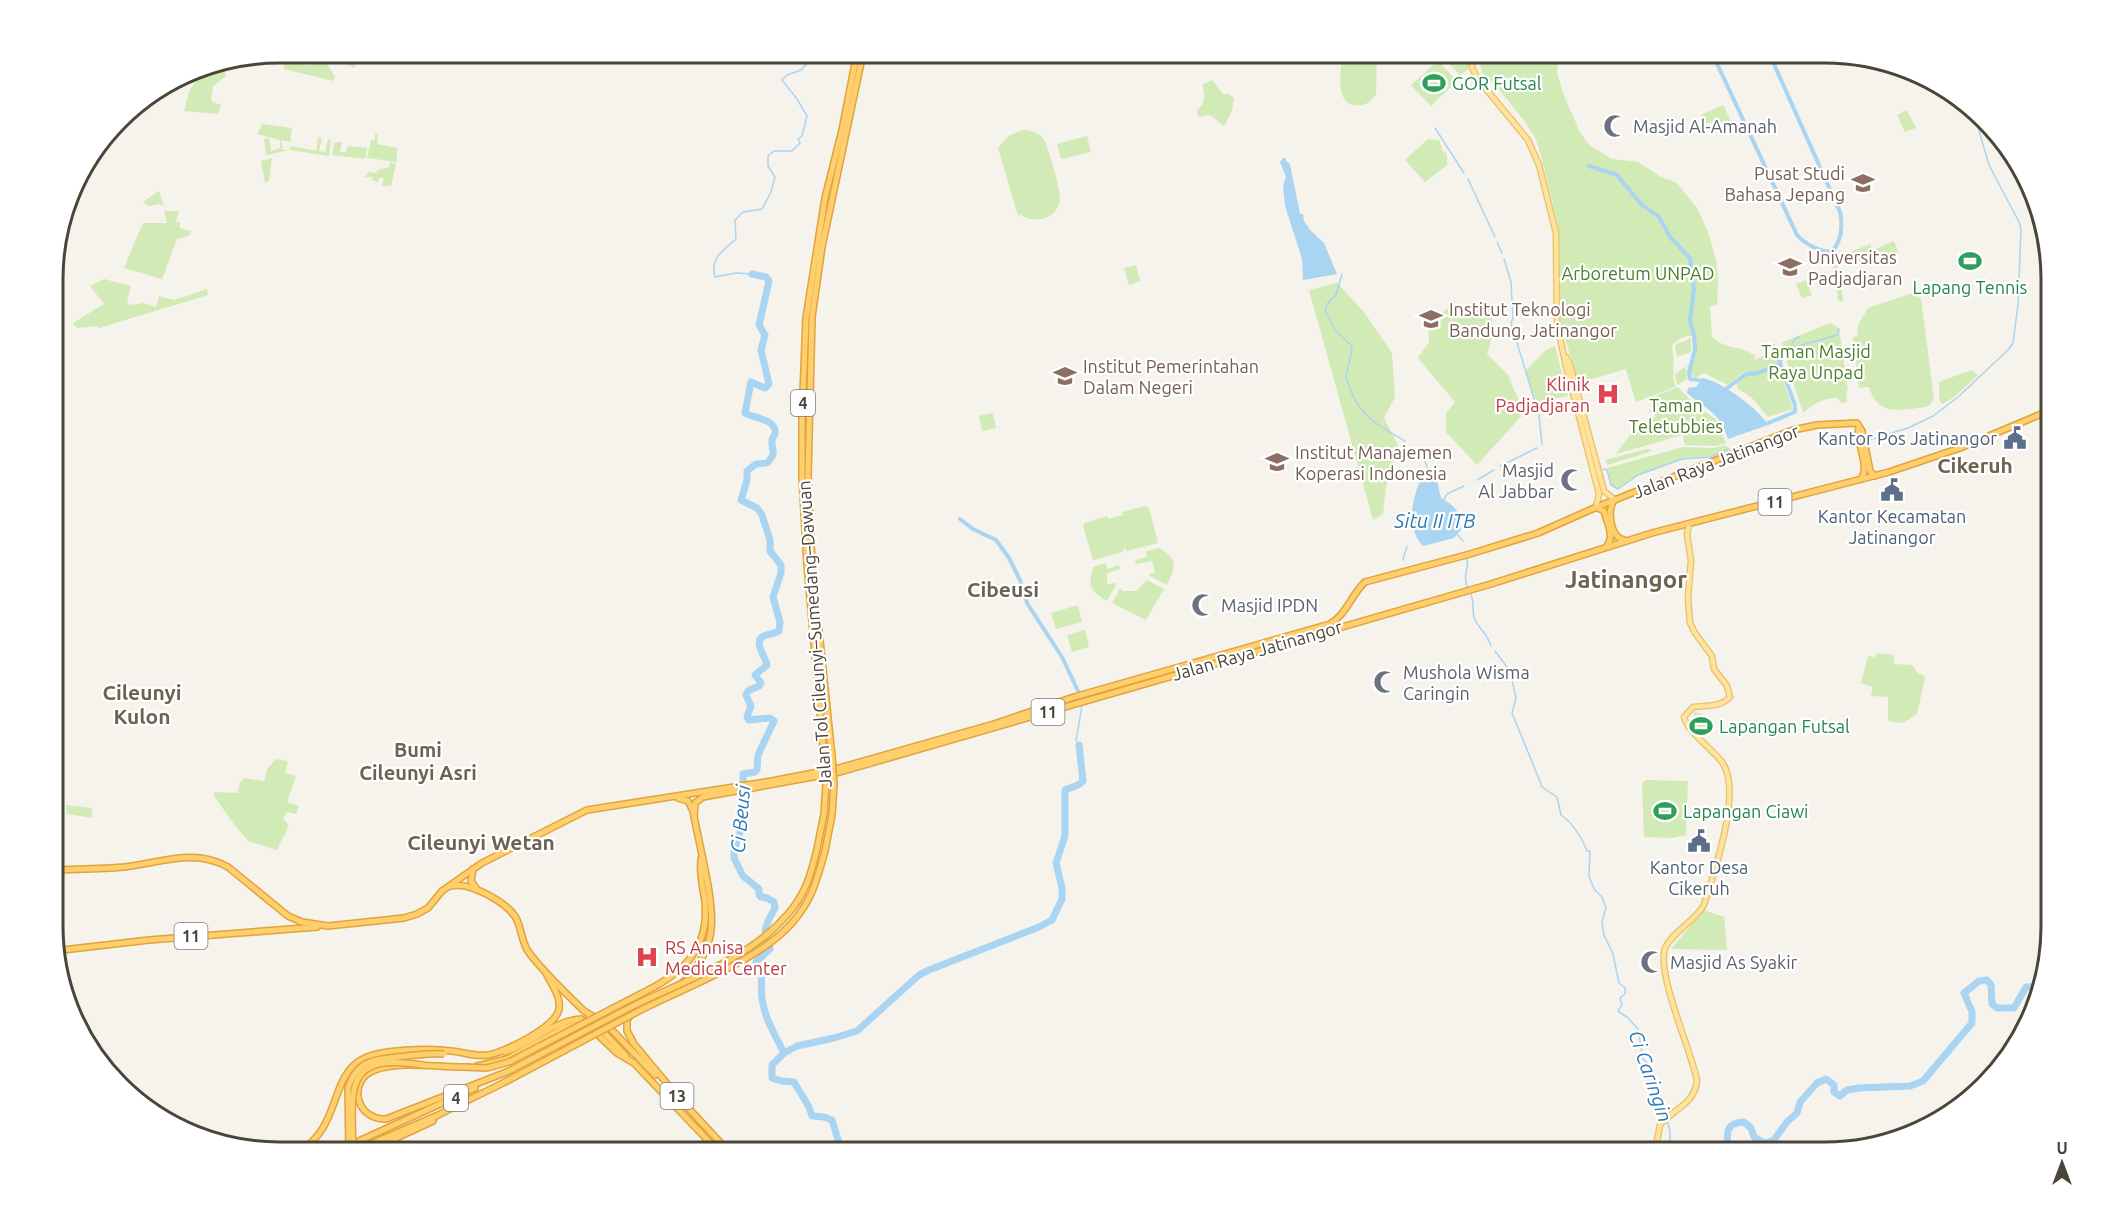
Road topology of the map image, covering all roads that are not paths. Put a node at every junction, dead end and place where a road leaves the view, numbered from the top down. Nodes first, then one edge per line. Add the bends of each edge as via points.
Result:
1 (855, 63) edge
2 (861, 63) edge
3 (1472, 63) edge
4 (1564, 354) junction
5 (2041, 414) edge
6 (1859, 428) junction
7 (1875, 476) junction
8 (1861, 479) junction
9 (1615, 500) junction
10 (1596, 507) junction
11 (1689, 524) junction
12 (1679, 527) junction
13 (1687, 535) junction
14 (1626, 541) junction
15 (1606, 547) junction
16 (1342, 616) junction
17 (1346, 625) junction
18 (1160, 675) junction
19 (739, 787) junction
20 (662, 799) junction
21 (694, 817) junction
22 (702, 855) junction
23 (474, 868) junction
24 (63, 870) edge
25 (477, 889) junction
26 (442, 891) junction
27 (295, 920) junction
28 (328, 926) junction
29 (294, 929) junction
30 (64, 950) edge
31 (543, 968) junction
32 (569, 996) junction
33 (559, 1001) junction
34 (638, 1008) junction
35 (584, 1011) junction
36 (581, 1019) dead end
37 (608, 1026) dead end
38 (547, 1028) junction
39 (461, 1053) junction
40 (633, 1063) junction
41 (423, 1065) junction
42 (463, 1067) junction
43 (509, 1071) junction
44 (679, 1098) junction
45 (405, 1128) junction
46 (313, 1142) edge
47 (351, 1142) edge
48 (351, 1142) edge
49 (364, 1142) edge
50 (374, 1142) edge
51 (382, 1142) edge
52 (709, 1142) edge
53 (720, 1142) edge
54 (1656, 1142) edge

1 - 43 highway, Jalan Tol Cileunyi–Sumedang–Dawuan / 4, bridge via 825,198 806,318 803,487 826,783 824,814 807,887 772,931 720,964
2 - 45 highway, Jalan Tol Cileunyi–Sumedang–Dawuan / 4, bridge via 822,247 812,328 808,464 811,542 834,784 832,815 813,894 791,925 776,938 723,971 505,1082
3 - 4 main road via 1477,78 1528,140 1539,165 1555,224 1556,315
4 - 9 main road via 1604,491
4 - 10 main road via 1599,494
5 - 7 highway, 11 via 1960,448
6 - 7 highway via 1870,471
6 - 8 highway via 1864,472
6 - 9 highway, Jalan Raya Jatinangor via 1851,422 1793,430
7 - 8 highway, Jalan Raya Jatinangor / 11
8 - 11 highway, Jalan Raya Jatinangor / 11
9 - 10 highway, Jalan Raya Jatinangor
9 - 14 highway via 1610,512 1613,526 1619,539
10 - 15 highway via 1604,511 1609,528 1611,537
10 - 16 highway, Jalan Raya Jatinangor via 1538,533 1365,582
11 - 12 highway, Jalan Raya Jatinangor / 11
11 - 13 main road
12 - 13 main road
12 - 14 highway, Jalan Raya Jatinangor / 11
13 - 54 main road via 1691,554 1690,622 1712,656 1714,669 1730,696 1717,705 1693,707 1684,717 1690,729 1722,763 1730,788 1720,851 1704,905 1670,941 1664,955 1667,981 1697,1081 1693,1096 1658,1129
14 - 15 highway, Jalan Raya Jatinangor / 11
15 - 17 highway, Jalan Raya Jatinangor / 11
16 - 17 highway
16 - 18 highway, Jalan Raya Jatinangor / 11 via 1330,624
17 - 18 highway, Jalan Raya Jatinangor / 11
18 - 19 highway, Jalan Raya Jatinangor / 11 via 829,775
19 - 20 highway, Jalan Raya Jatinangor / 11
19 - 21 highway, Jalan Raya Jatinangor / 11 via 700,798 695,803
20 - 21 highway, 11 via 686,800
20 - 23 highway, 11 via 587,810
21 - 22 highway
22 - 34 highway via 713,915 705,951 679,985
22 - 42 highway, bridge via 705,918 701,939 673,976 503,1065
23 - 25 highway via 471,878
23 - 26 highway, 11
24 - 27 highway, 11 via 119,868 190,856 203,858 228,867
25 - 26 highway via 459,885
25 - 31 highway via 514,916 526,949
26 - 28 highway, 11 via 428,908 412,916
27 - 28 highway, 11
27 - 29 highway
28 - 29 highway, 11
29 - 30 highway, 11
31 - 32 highway
31 - 33 highway
32 - 33 highway
32 - 35 highway
33 - 38 highway via 557,1015
34 - 35 highway via 609,1018 594,1017
34 - 44 highway, 13 via 627,1021 630,1037
35 - 40 highway, 13
36 - 38 highway
37 - 44 highway
38 - 39 highway via 503,1050
39 - 46 highway, bridge via 381,1053 357,1062 342,1083 325,1127
39 - 47 highway, bridge via 384,1058 360,1067 348,1088
40 - 42 highway, bridge via 588,1028 573,1026 500,1061
40 - 52 highway, 13
41 - 42 highway
41 - 43 highway, bridge via 370,1072 358,1092 363,1111 373,1118 386,1119
41 - 48 highway, bridge via 383,1063 369,1067 358,1077 352,1101
43 - 45 highway, Jalan Tol Cileunyi–Sumedang–Dawuan / 4
44 - 53 highway, 13
45 - 49 highway, Jalan Tol Cileunyi–Sumedang–Dawuan / 4
45 - 50 highway, Jalan Tol Cileunyi–Sumedang–Dawuan / 4
45 - 51 highway

